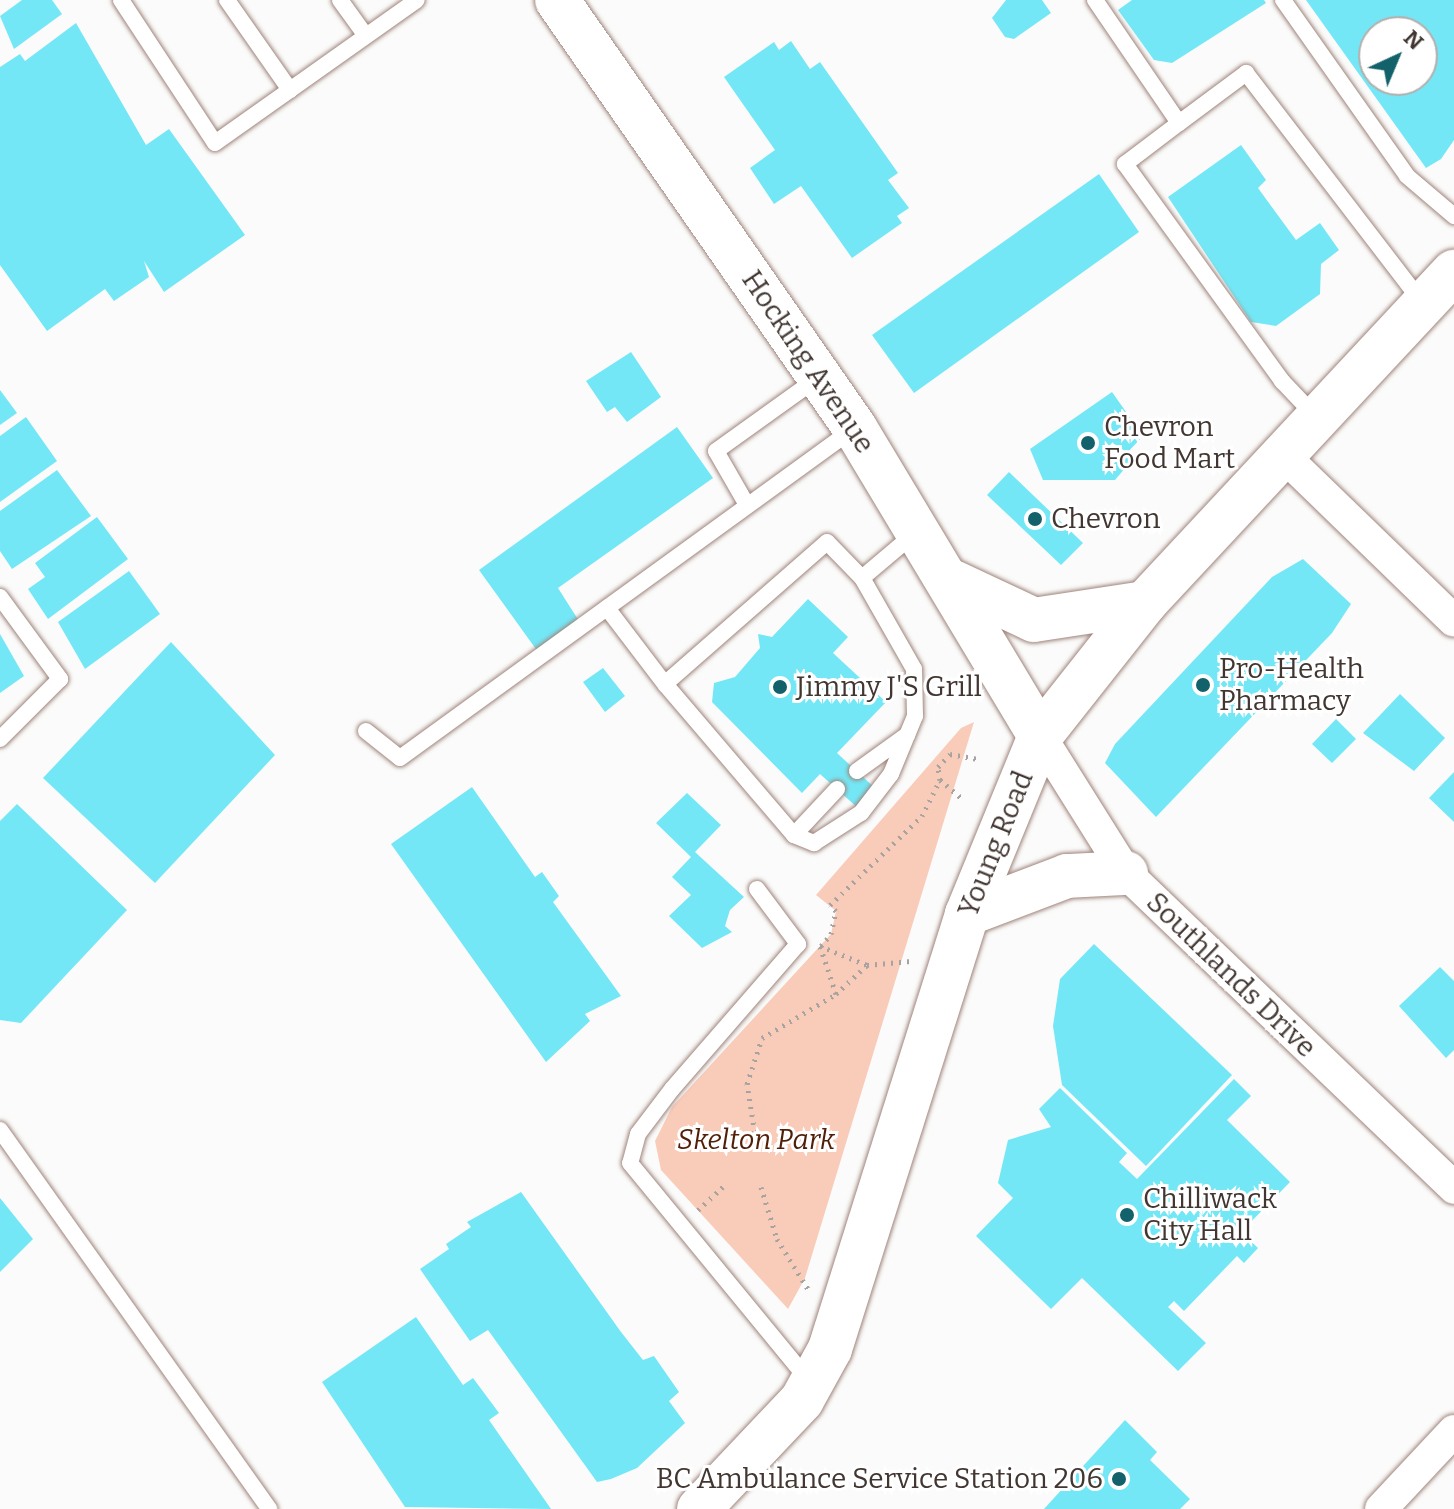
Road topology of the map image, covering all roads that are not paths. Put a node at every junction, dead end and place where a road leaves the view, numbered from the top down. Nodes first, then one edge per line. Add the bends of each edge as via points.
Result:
1 (121, 0) edge
2 (227, 0) edge
3 (340, 0) edge
4 (417, 0) edge
5 (557, 0) edge
6 (1095, 0) edge
7 (1283, 0) edge
8 (366, 36) junction
9 (290, 90) junction
10 (1179, 123) junction
11 (1454, 216) edge
12 (1454, 272) edge
13 (1424, 305) junction
14 (820, 376) junction
15 (1319, 419) junction
16 (855, 428) junction
17 (1285, 457) junction
18 (747, 505) junction
19 (920, 529) junction
20 (862, 578) junction
21 (953, 582) junction
22 (0, 597) edge
23 (1145, 603) junction
24 (607, 608) junction
25 (1454, 621) edge
26 (665, 684) junction
27 (366, 731) dead end
28 (907, 735) junction
29 (1040, 736) junction
30 (0, 739) edge
31 (857, 771) dead end
32 (837, 789) dead end
33 (794, 835) junction
34 (1126, 873) junction
35 (757, 889) dead end
36 (967, 914) junction
37 (0, 1130) edge
38 (1454, 1188) edge
39 (812, 1384) junction
40 (1454, 1431) edge
41 (269, 1509) edge
42 (699, 1509) edge
43 (1381, 1509) edge

1 - 9 lane via 215,143
2 - 9 lane
3 - 8 lane
4 - 8 lane
5 - 14 main road, Hocking Avenue
6 - 10 lane
7 - 11 lane via 1407,176
8 - 9 lane
10 - 13 lane via 1246,73
10 - 15 lane via 1125,164 1282,381
12 - 13 main road, Young Road
13 - 15 main road, Young Road
14 - 16 main road, Hocking Avenue
14 - 18 lane via 716,451
15 - 17 main road, Young Road
16 - 18 lane
16 - 19 main road, Hocking Avenue
17 - 23 main road, Young Road
17 - 25 street
18 - 24 lane
19 - 20 lane
19 - 21 main road, Hocking Avenue
20 - 26 lane via 827,542
20 - 28 lane via 914,669
21 - 23 main road via 1034,620
21 - 29 main road, Hocking Avenue
22 - 30 lane via 60,679
23 - 29 main road, Young Road
24 - 26 lane
24 - 27 lane via 400,758
26 - 33 lane
28 - 31 lane
28 - 33 lane via 891,774 861,813 814,843
29 - 34 street, Southlands Drive
29 - 36 main road, Young Road
32 - 33 lane
34 - 36 main road via 1067,876
34 - 38 street, Southlands Drive
35 - 39 lane via 798,944 672,1089 638,1134 630,1163
36 - 39 main road, Young Road via 838,1330
37 - 41 lane
39 - 42 main road, Young Road
40 - 43 street

